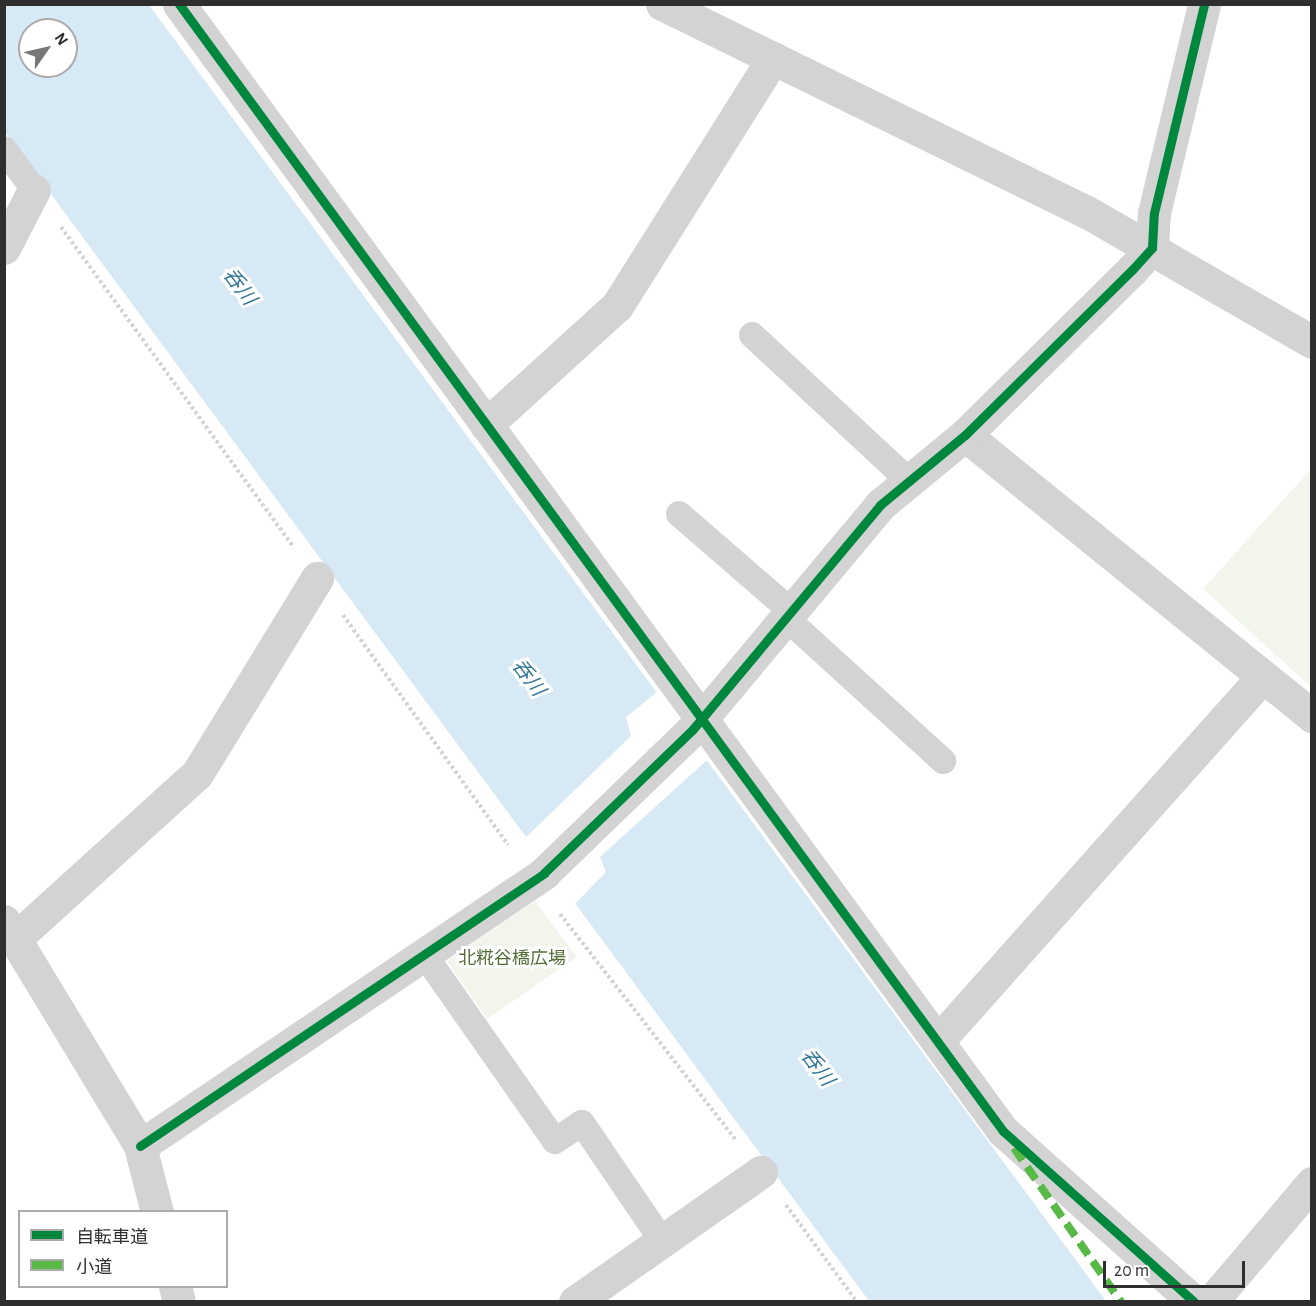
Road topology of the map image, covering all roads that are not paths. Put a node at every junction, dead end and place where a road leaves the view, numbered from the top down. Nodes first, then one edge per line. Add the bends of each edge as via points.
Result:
1 (178, 4) edge
2 (662, 4) edge
3 (1204, 4) edge
4 (773, 58) junction
5 (4, 149) edge
6 (34, 190) joint
7 (4, 248) edge
8 (1152, 248) junction
9 (752, 335) dead end
10 (1311, 342) edge
11 (486, 425) junction
12 (965, 435) junction
13 (907, 479) junction
14 (679, 514) dead end
15 (317, 578) road end
16 (788, 614) junction
17 (1262, 677) junction
18 (1311, 716) edge
19 (698, 723) junction
20 (943, 761) dead end
21 (11, 929) edge
22 (424, 954) junction
23 (938, 1041) junction
24 (140, 1146) junction
25 (761, 1172) road end
26 (1311, 1183) edge
27 (156, 1210) edge
28 (663, 1242) junction
29 (575, 1302) edge
30 (1194, 1302) edge
31 (1211, 1302) edge

1 - 11 street
2 - 4 street
3 - 8 street via 1154,213
4 - 8 street
4 - 11 street via 617,306
5 - 6 lane
6 - 7 street
8 - 10 street
8 - 12 street
9 - 13 lane
11 - 19 street
12 - 13 street
12 - 17 street
13 - 16 street
14 - 16 lane
15 - 21 street via 197,774
16 - 19 street
16 - 20 lane
17 - 18 street
17 - 23 street
19 - 22 street via 539,877
19 - 23 street
21 - 24 street
22 - 24 street
22 - 28 lane via 555,1141 582,1123
23 - 30 street via 1003,1131
24 - 27 street
25 - 28 street
26 - 31 street
28 - 29 street

